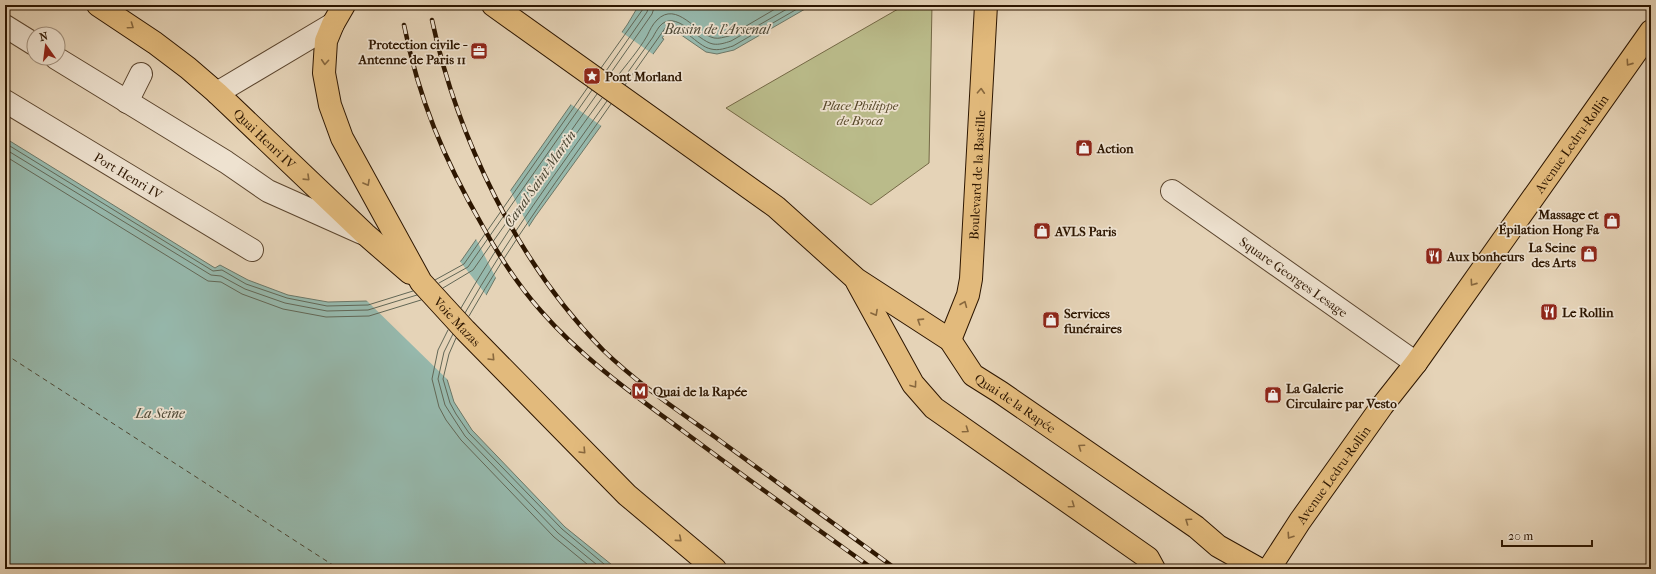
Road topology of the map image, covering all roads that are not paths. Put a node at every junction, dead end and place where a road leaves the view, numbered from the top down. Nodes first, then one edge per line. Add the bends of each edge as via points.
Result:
1 (98, 5) edge
2 (344, 5) edge
3 (494, 5) edge
4 (986, 5) edge
5 (333, 24) junction
6 (5, 26) edge
7 (1651, 31) edge
8 (26, 39) edge
9 (66, 64) edge
10 (141, 74) dead end
11 (217, 93) junction
12 (5, 101) edge
13 (127, 102) junction
14 (1172, 190) dead end
15 (365, 234) junction
16 (252, 250) dead end
17 (856, 279) junction
18 (422, 282) junction
19 (950, 340) junction
20 (1416, 363) junction
21 (715, 569) edge
22 (1154, 569) edge
23 (1259, 569) edge
24 (1269, 569) edge

1 -> 11 main road, Quai Henri IV via 155,43
2 - 5 main road, Voie Mazas
3 - 17 main road via 776,206
19 -> 4 main road, Boulevard de la Bastille via 968,295 971,279
5 - 11 street
5 -> 18 main road, Voie Mazas via 326,41 324,73 330,105 342,138
6 - 8 street
7 -> 20 main road, Avenue Ledru-Rollin
9 - 13 street
10 - 13 street
11 -> 15 main road, Quai Henri IV
12 - 16 street, Port Henri IV
13 - 15 street via 226,162 255,183
14 - 20 street, Square Georges Lesage
15 - 18 main road, Quai Henri IV
19 -> 17 main road, Quai de la Rapée
17 -> 22 main road via 913,384 934,408 1148,558
18 -> 21 main road, Voie Mazas via 465,330 627,495
23 -> 19 main road, Quai de la Rapée via 1218,546 1196,527 973,375
20 -> 24 main road, Avenue Ledru-Rollin via 1382,406

